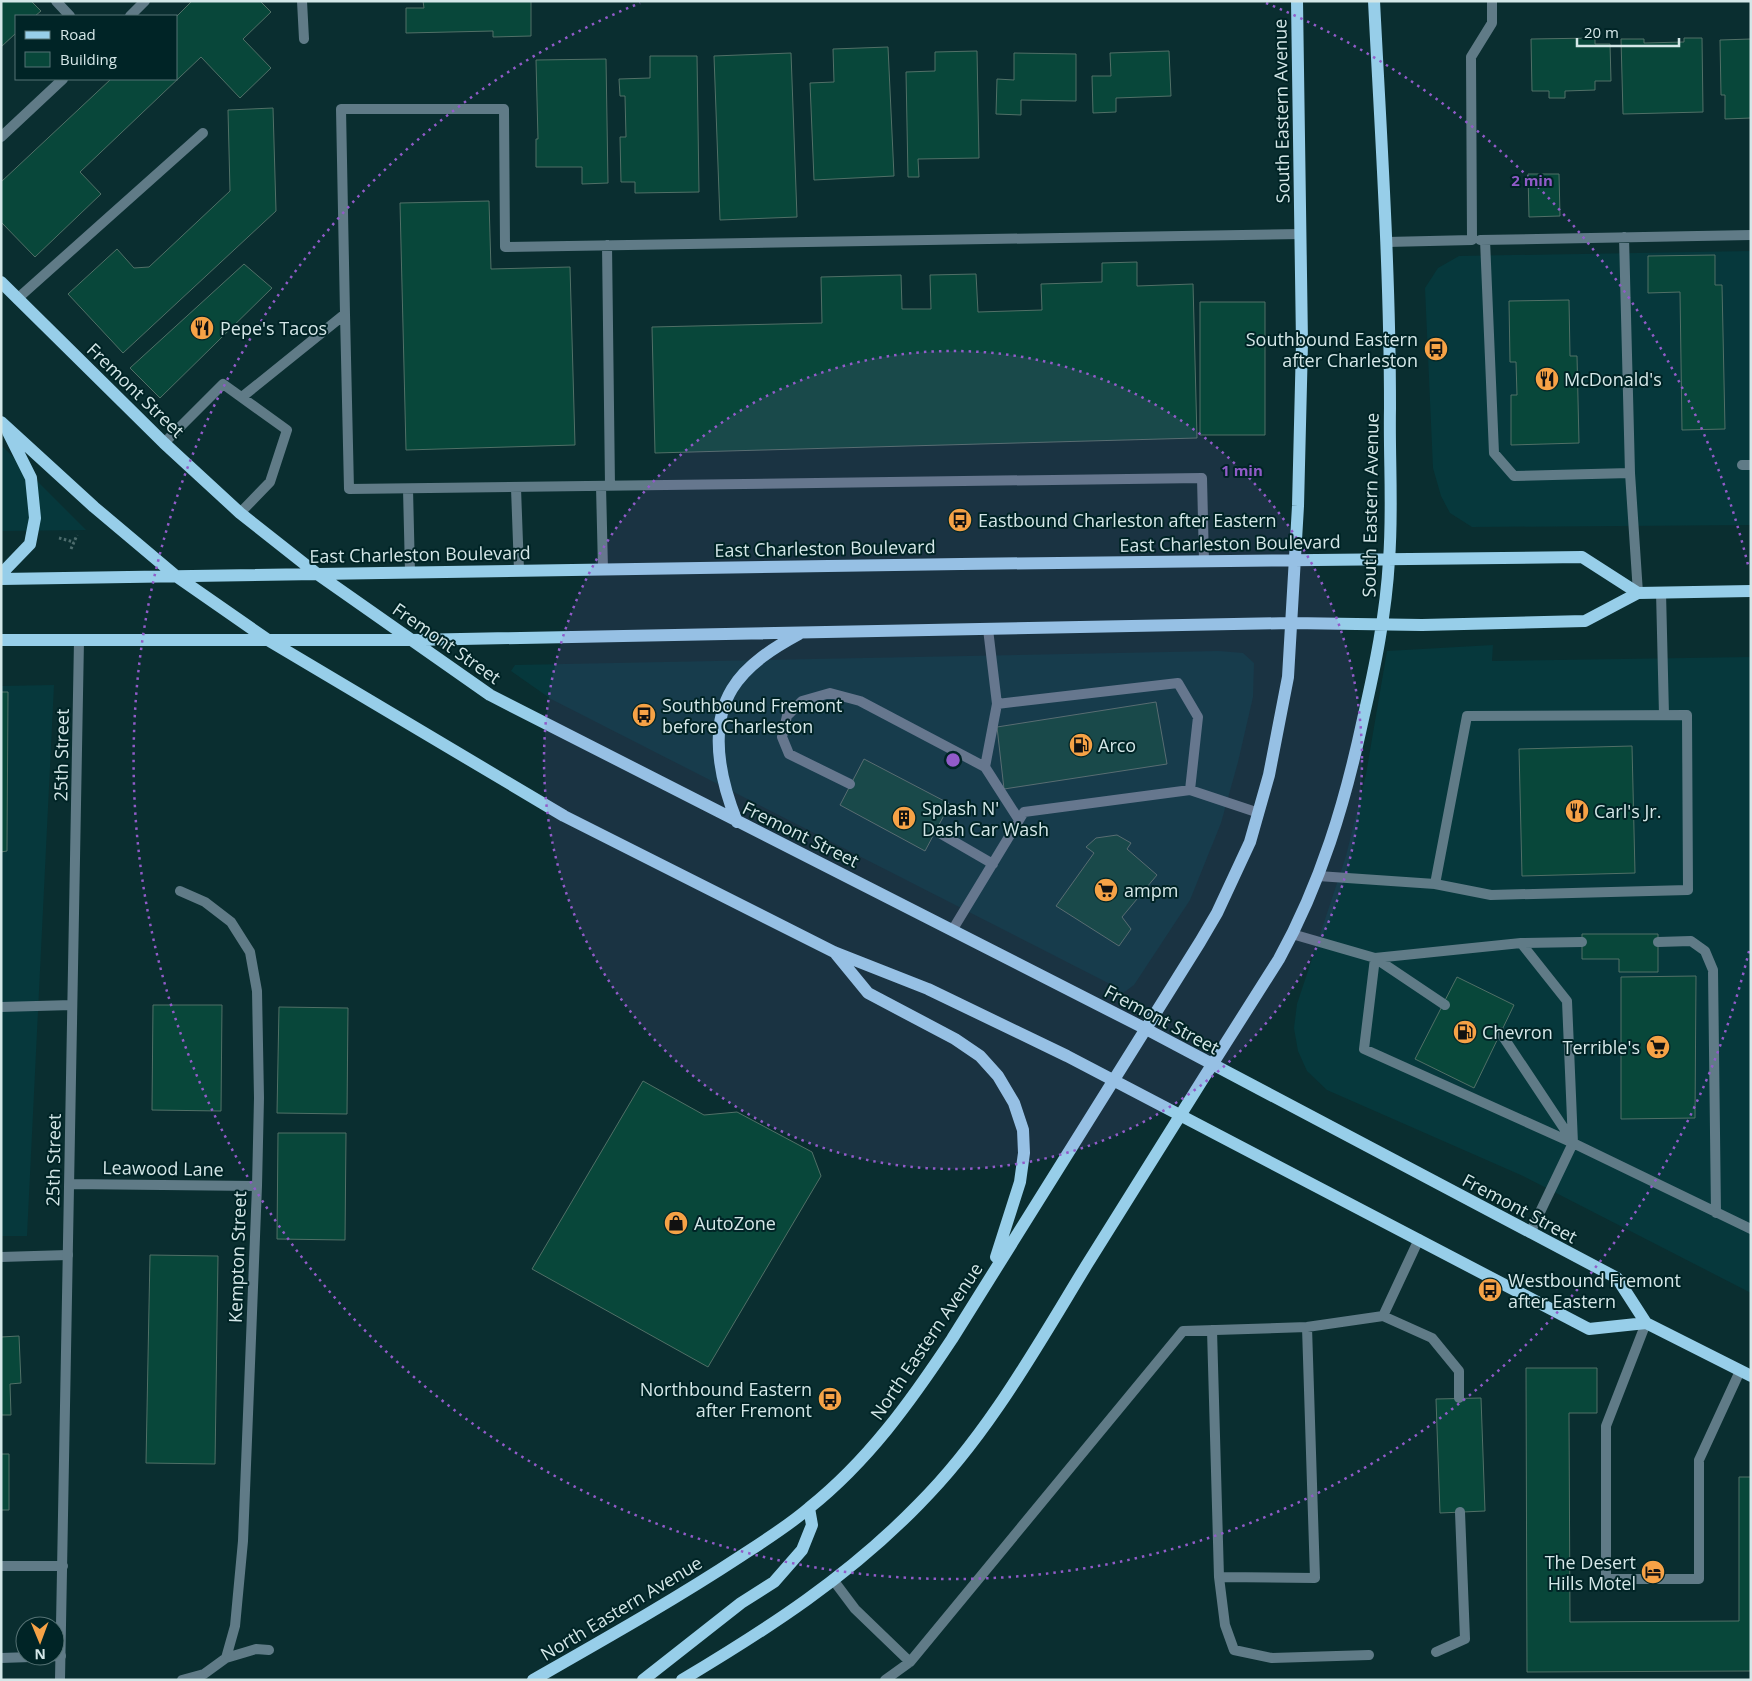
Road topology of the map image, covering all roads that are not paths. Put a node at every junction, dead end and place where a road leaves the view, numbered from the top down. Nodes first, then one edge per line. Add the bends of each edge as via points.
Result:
1 (56, 1) edge
2 (146, 1) edge
3 (302, 1) edge
4 (1297, 1) edge
5 (1374, 1) edge
6 (1492, 1) edge
7 (69, 15) edge
8 (131, 15) edge
9 (304, 39) dead end
10 (62, 80) edge
11 (203, 133) dead end
12 (1, 137) edge
13 (1300, 234) junction
14 (1751, 235) edge
15 (1624, 237) junction
16 (1472, 240) junction
17 (1485, 240) junction
18 (1387, 242) junction
19 (607, 245) junction
20 (1, 282) edge
21 (17, 299) junction
22 (345, 314) junction
23 (242, 398) junction
24 (3, 423) edge
25 (164, 442) junction
26 (1630, 473) junction
27 (605, 486) junction
28 (516, 488) junction
29 (408, 489) junction
30 (240, 513) junction
31 (1390, 559) junction
32 (1294, 560) junction
33 (1204, 561) junction
34 (604, 569) junction
35 (519, 570) junction
36 (410, 572) junction
37 (316, 573) junction
38 (1, 574) edge
39 (176, 576) junction
40 (1, 579) edge
41 (1751, 591) edge
42 (1661, 592) junction
43 (1638, 593) junction
44 (1291, 623) junction
45 (1383, 624) junction
46 (988, 629) junction
47 (801, 632) junction
48 (1, 640) edge
49 (79, 640) junction
50 (268, 640) junction
51 (412, 640) junction
52 (997, 704) junction
53 (1664, 715) junction
54 (985, 767) junction
55 (850, 784) dead end
56 (1190, 790) junction
57 (1260, 812) junction
58 (1019, 820) junction
59 (737, 822) junction
60 (936, 831) dead end
61 (993, 864) junction
62 (1318, 876) junction
63 (1435, 884) junction
64 (180, 891) dead end
65 (953, 929) junction
66 (1292, 934) junction
67 (1582, 942) dead end
68 (1658, 942) dead end
69 (1521, 943) junction
70 (834, 952) junction
71 (1375, 958) junction
72 (72, 1005) junction
73 (1445, 1005) dead end
74 (1, 1007) edge
75 (1146, 1029) junction
76 (1500, 1032) dead end
77 (1130, 1054) joint
78 (1211, 1065) junction
79 (1114, 1080) junction
80 (1180, 1116) junction
81 (1573, 1143) junction
82 (69, 1184) junction
83 (257, 1186) junction
84 (1716, 1213) junction
85 (1751, 1229) edge
86 (1530, 1233) junction
87 (1419, 1239) junction
88 (68, 1255) junction
89 (1, 1257) edge
90 (987, 1282) junction
91 (1383, 1316) junction
92 (1646, 1323) junction
93 (1307, 1327) junction
94 (1212, 1330) junction
95 (1746, 1374) edge
96 (1459, 1398) dead end
97 (809, 1508) junction
98 (1460, 1512) dead end
99 (1, 1566) edge
100 (63, 1566) junction
101 (1219, 1577) junction
102 (834, 1581) junction
103 (62, 1616) edge
104 (269, 1650) dead end
105 (1436, 1652) dead end
106 (1369, 1655) dead end
107 (1, 1658) edge
108 (15, 1658) edge
109 (226, 1658) junction
110 (910, 1662) junction
111 (61, 1666) edge
112 (60, 1680) edge
113 (182, 1680) edge
114 (533, 1680) edge
115 (643, 1680) edge
116 (682, 1680) edge
117 (885, 1680) edge

1 - 7 street
2 - 8 street
3 - 9 street
4 - 13 main road, South Eastern Avenue
5 - 18 main road, South Eastern Avenue
6 - 16 street via 1492,24 1471,57
10 - 12 street
11 - 21 street
13 - 19 street
13 - 32 main road, South Eastern Avenue via 1302,380
14 - 15 street
15 - 17 street
15 - 26 street
16 - 17 street
16 - 18 street
17 - 26 street via 1494,453 1514,476
18 - 31 main road, South Eastern Avenue
19 - 22 street via 505,247 504,109 341,110
19 - 27 street
20 - 21 main road, Fremont Street
21 - 25 main road, Fremont Street
22 - 23 street
22 - 29 street via 349,489
23 - 25 street via 223,384
23 - 30 street via 287,430 270,482
24 - 38 main road via 31,478 35,518 30,544
24 - 39 main road via 94,507
25 - 30 main road, Fremont Street
26 - 43 street
27 - 28 street
27 - 33 street via 1202,478
27 - 34 street
28 - 29 street
28 - 35 street
29 - 36 street
30 - 37 main road, Fremont Street
31 - 32 main road, East Charleston Boulevard
31 - 43 main road, East Charleston Boulevard via 1582,557
31 - 45 main road, South Eastern Avenue
32 - 33 main road, East Charleston Boulevard
32 - 44 main road, South Eastern Avenue
33 - 34 main road, East Charleston Boulevard
34 - 35 main road, East Charleston Boulevard
35 - 36 main road, East Charleston Boulevard
36 - 37 main road, East Charleston Boulevard
37 - 39 main road, East Charleston Boulevard
37 - 51 main road, Fremont Street
39 - 40 main road, East Charleston Boulevard
39 - 50 main road
41 - 42 main road
42 - 43 main road
42 - 53 street
43 - 45 main road via 1584,620
44 - 45 main road
44 - 46 main road
44 - 57 main road, South Eastern Avenue via 1284,703
45 - 62 main road, South Eastern Avenue via 1346,794
46 - 47 main road
46 - 52 street
47 - 51 main road
47 - 59 main road via 772,649 732,689 723,717 719,752 725,791
48 - 49 main road
49 - 50 main road
49 - 72 street, 25th Street
50 - 51 main road
50 - 70 main road via 564,816
51 - 59 main road, Fremont Street via 490,695
52 - 54 street
52 - 56 street via 1178,683 1198,717
53 - 63 street via 1467,716
53 - 63 street via 1687,715 1688,890 1491,895
54 - 55 street via 860,701 830,693 802,701 787,716 782,737 789,754
54 - 58 street
56 - 57 street
56 - 58 street via 1024,812
57 - 75 main road, South Eastern Avenue via 1218,913
58 - 61 street
59 - 65 main road, Fremont Street
60 - 61 street
61 - 65 street
62 - 63 street
62 - 66 main road, South Eastern Avenue
64 - 83 street, Kempton Street via 205,902 231,922 250,952 257,991
65 - 75 main road, Fremont Street
66 - 71 street
66 - 78 main road, South Eastern Avenue
67 - 69 street
68 - 84 street via 1691,941 1706,951 1713,970
69 - 71 street
69 - 81 street via 1567,1001
70 - 79 main road via 928,989
70 - 90 main road via 868,993 955,1039 980,1056 998,1076 1014,1103 1023,1130 1020,1182
71 - 73 street
71 - 81 street via 1364,1049
72 - 74 street
72 - 82 street, 25th Street
75 - 77 main road, South Eastern Avenue
75 - 78 main road, Fremont Street
76 - 81 street
77 - 79 main road, North Eastern Avenue
78 - 80 main road, South Eastern Avenue
78 - 86 main road, Fremont Street
79 - 80 main road
79 - 90 main road, North Eastern Avenue
80 - 87 main road
80 - 102 main road via 987,1422 922,1502 886,1538
81 - 84 street
81 - 86 street
82 - 83 street, Leawood Lane
82 - 88 street, 25th Street
83 - 109 street, Kempton Street via 243,1541 234,1626
84 - 85 street
86 - 92 main road, Fremont Street via 1617,1278
87 - 91 street
87 - 92 main road via 1589,1329
88 - 89 street
88 - 100 street, 25th Street
90 - 97 main road, North Eastern Avenue via 916,1393 883,1435
91 - 93 street
91 - 96 street via 1432,1338 1459,1371
92 - 95 main road
92 - 95 street via 1606,1426 1606,1579 1699,1579 1699,1460
93 - 94 street
93 - 101 street via 1315,1578
94 - 101 street
94 - 110 street via 1183,1331
97 - 114 main road, North Eastern Avenue via 680,1596
97 - 115 main road via 812,1525 802,1550 774,1582 741,1603
98 - 105 street via 1465,1639
99 - 100 street
100 - 103 street, 25th Street
101 - 106 street via 1225,1625 1234,1650 1272,1658
102 - 110 street via 855,1608
102 - 116 main road via 754,1637
104 - 109 street via 256,1649
107 - 108 street
109 - 113 street via 204,1674
110 - 117 street
111 - 112 street, 25th Street

